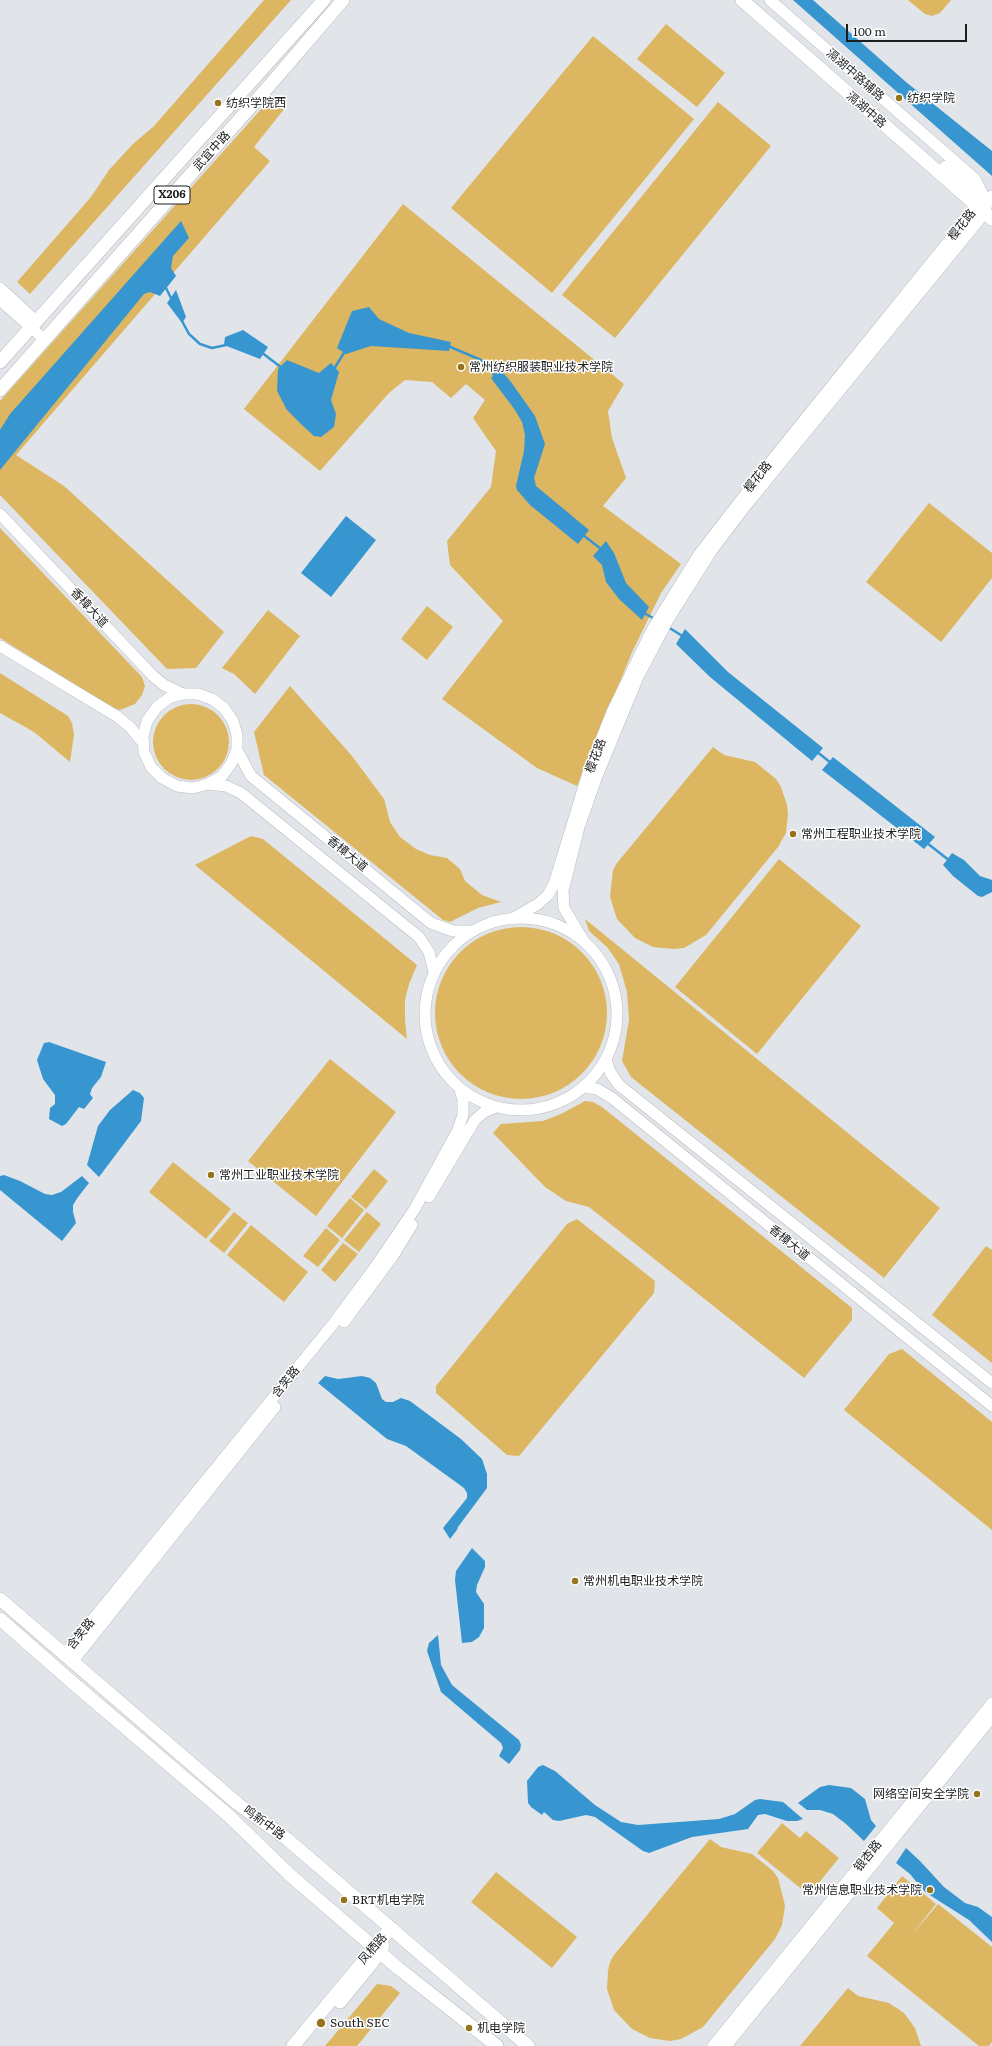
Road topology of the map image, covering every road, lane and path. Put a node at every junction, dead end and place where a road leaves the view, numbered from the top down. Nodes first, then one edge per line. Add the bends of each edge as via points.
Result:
1 (324, 0) edge
2 (343, 0) edge
3 (742, 0) edge
4 (755, 0) edge
5 (770, 0) edge
6 (987, 207) edge
7 (0, 288) edge
8 (0, 300) edge
9 (33, 324) junction
10 (45, 340) junction
11 (0, 362) edge
12 (0, 390) edge
13 (0, 514) edge
14 (656, 632) junction
15 (0, 646) edge
16 (183, 694) junction
17 (144, 744) junction
18 (237, 750) junction
19 (208, 784) junction
20 (512, 919) junction
21 (474, 930) junction
22 (585, 943) junction
23 (434, 972) junction
24 (606, 1059) junction
25 (458, 1087) junction
26 (583, 1087) junction
27 (496, 1107) junction
28 (992, 1384) edge
29 (992, 1406) edge
30 (0, 1599) edge
31 (0, 1619) edge
32 (68, 1658) junction
33 (992, 1703) edge
34 (992, 1717) edge
35 (391, 1928) junction
36 (377, 1950) junction
37 (293, 2046) edge
38 (304, 2046) edge
39 (497, 2046) edge
40 (528, 2046) edge
41 (714, 2046) edge
42 (726, 2046) edge

1 - 9 main road, 武宜中路 / X206
2 - 10 main road, 武宜中路 / X206
3 - 6 main road, 滆湖中路
4 - 6 main road, 滆湖中路
5 - 6 street, 滆湖中路辅路 via 975,179
6 - 14 street, 樱花路 via 712,550
7 - 9 street
8 - 9 street
9 - 10 street
9 - 11 main road, 武宜中路 / X206
10 - 12 main road, 武宜中路 / X206
13 - 16 street, 香樟大道 via 153,676 164,685
14 - 20 street, 樱花路 via 612,712 591,767 554,884 548,895 538,904
14 - 22 street, 樱花路 via 597,776 579,827 563,891 564,908
15 - 17 street via 118,717
16 - 17 street via 169,698 157,707 147,720
16 - 18 street via 198,694 212,699 224,708 233,721 237,735
17 - 19 street via 144,752 151,767 162,778 177,786 193,788
18 - 19 street via 232,764 222,776
18 - 21 street, 香樟大道 via 251,776 432,923 452,931
19 - 23 street, 香樟大道 via 226,786 241,793 419,937 429,952
20 - 21 street via 501,920
20 - 22 street via 545,921 562,928
21 - 23 street via 450,949
22 - 24 street via 605,968 616,1001 614,1038
23 - 25 street via 429,983 425,1009 429,1043 436,1060
24 - 26 street via 595,1076
24 - 28 street, 香樟大道 via 610,1072 619,1085
25 - 27 street via 474,1098
25 - 32 street, 含笑路 via 463,1100 463,1115 457,1132 414,1210 333,1324
26 - 27 street via 564,1100 536,1109
26 - 29 street, 香樟大道 via 597,1089 612,1098
27 - 32 street, 含笑路 via 484,1112 475,1120 393,1256 356,1306
30 - 32 main road, 鸣新中路
31 - 36 main road, 鸣新中路 via 228,1815 291,1876
32 - 35 main road, 鸣新中路 via 238,1804 286,1839
33 - 41 street, 银杏路
34 - 42 street, 银杏路
35 - 36 main road, 凤栖路
35 - 40 main road, 鸣新中路
36 - 37 main road, 凤栖路
36 - 38 main road, 凤栖路
36 - 39 main road, 鸣新中路

